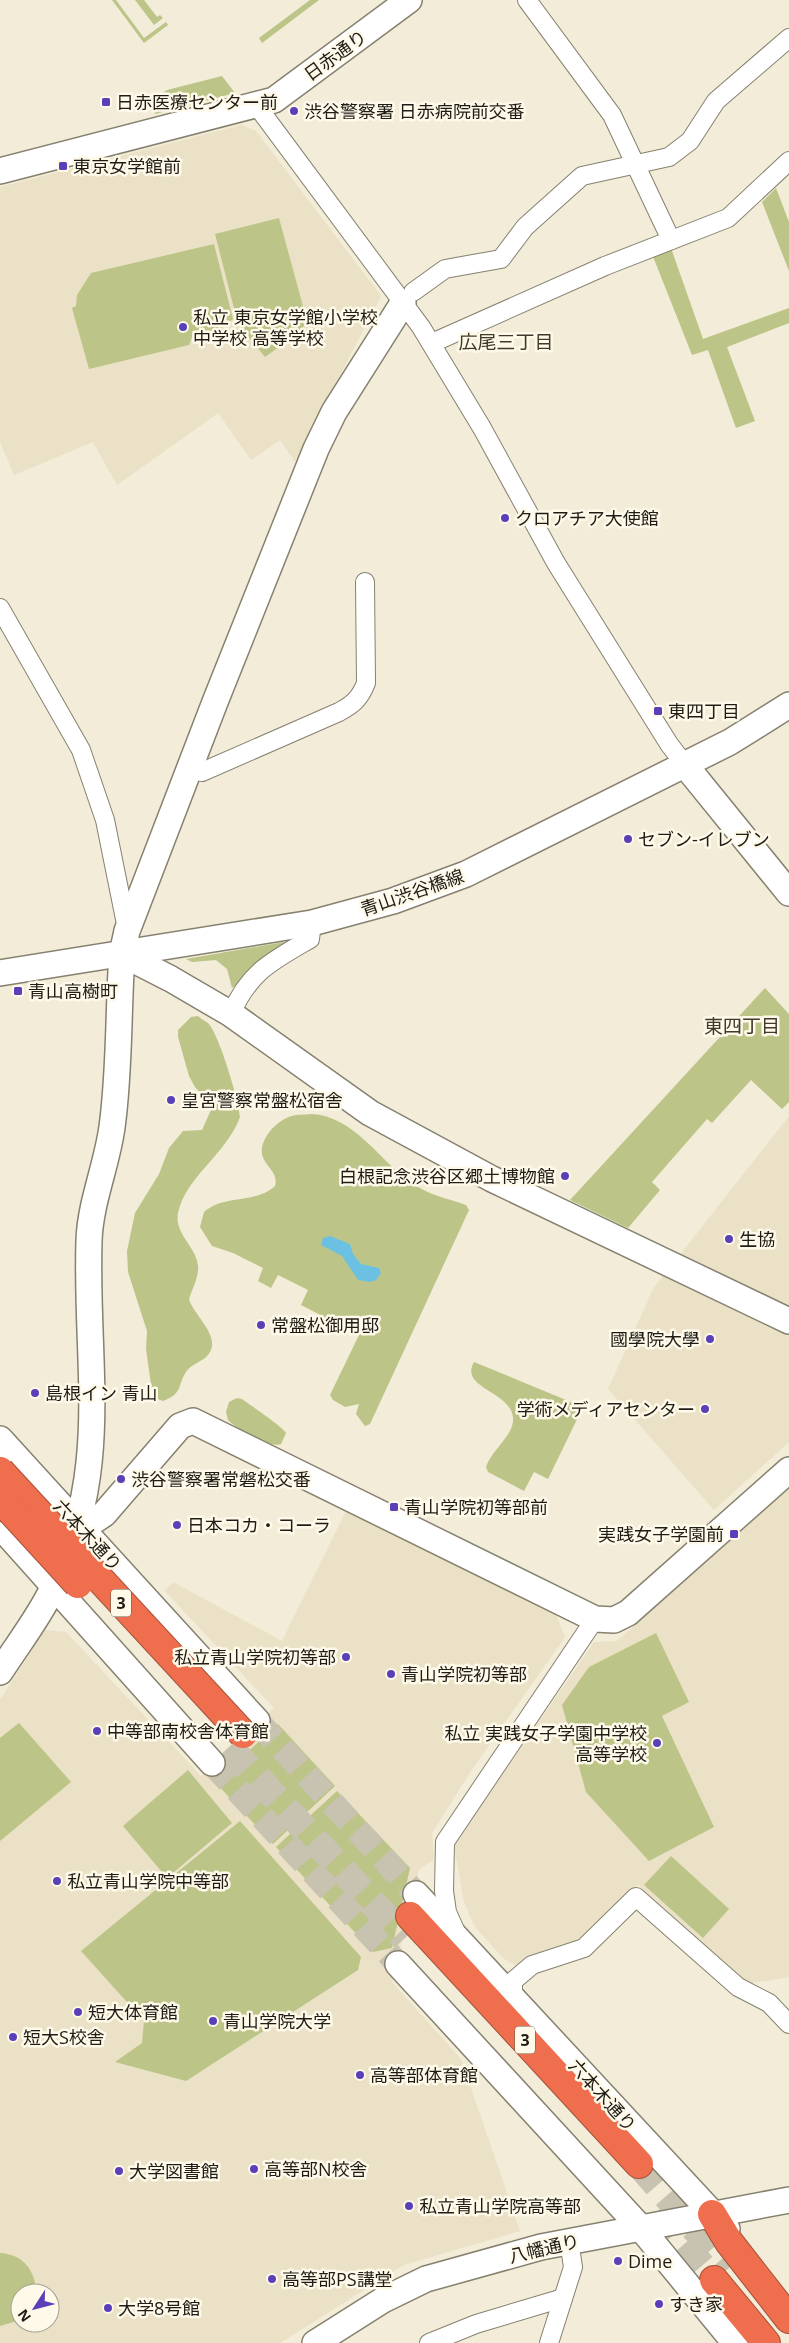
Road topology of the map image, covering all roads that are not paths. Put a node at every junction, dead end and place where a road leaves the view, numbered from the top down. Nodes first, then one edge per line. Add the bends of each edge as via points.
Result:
1 (409, 0) edge
2 (527, 0) edge
3 (789, 38) edge
4 (257, 106) junction
5 (789, 161) edge
6 (637, 165) junction
7 (0, 171) edge
8 (671, 240) junction
9 (408, 297) junction
10 (432, 343) junction
11 (365, 582) dead end
12 (0, 608) edge
13 (789, 705) edge
14 (685, 765) junction
15 (190, 770) junction
16 (789, 893) edge
17 (312, 922) junction
18 (125, 942) junction
19 (0, 973) edge
20 (231, 1014) junction
21 (789, 1322) edge
22 (0, 1439) edge
23 (789, 1470) edge
24 (0, 1471) edge
25 (0, 1480) edge
26 (0, 1499) edge
27 (78, 1524) junction
28 (0, 1526) edge
29 (66, 1558) junction
30 (54, 1588) junction
31 (595, 1619) junction
32 (0, 1672) edge
33 (235, 1741) junction
34 (410, 1916) joint
35 (459, 1939) junction
36 (398, 1964) tunnel mouth
37 (513, 1997) junction
38 (789, 2024) edge
39 (632, 2170) tunnel mouth
40 (789, 2200) edge
41 (712, 2214) junction
42 (640, 2227) junction
43 (569, 2241) junction
44 (564, 2298) junction
45 (789, 2298) edge
46 (789, 2319) edge
47 (789, 2340) edge
48 (315, 2343) edge
49 (429, 2343) edge
50 (549, 2343) edge
51 (735, 2343) edge
52 (766, 2343) edge

1 - 4 street, 日赤通り via 274,100
2 - 6 street via 612,115
3 - 6 street via 716,101 690,141 670,157
4 - 7 street, 日赤通り
4 - 9 street
5 - 8 street via 728,218
6 - 8 street
6 - 9 street via 582,176 525,227 501,259 445,269
8 - 10 street
9 - 10 street
9 - 15 street via 334,412 316,449 214,702
10 - 14 street via 556,563
11 - 15 street via 366,683 360,697 340,712 202,772
12 - 18 street via 81,750 106,820
13 - 14 street, 青山渋谷橋線 via 746,734
14 - 16 street
14 - 17 street, 青山渋谷橋線 via 466,874 393,901
15 - 18 street
17 - 18 street, 青山渋谷橋線
17 - 20 street via 310,938 252,977
18 - 19 street, 青山渋谷橋線
18 - 20 street via 171,978
18 - 27 street via 116,1097 110,1145 89,1240 93,1433 86,1496
20 - 21 street via 379,1118 492,1179
22 - 27 street, 六本木通り
23 - 31 street via 628,1613 614,1620
24 - 33 highway, 3, bridge
25 - 29 street via 61,1548
26 - 33 highway, 3, bridge
27 - 29 street
27 - 31 street via 92,1522 104,1514 180,1426 196,1422
27 - 33 street, 六本木通り
28 - 30 street
29 - 30 street
30 - 32 street
30 - 33 street
31 - 35 street via 444,1842 444,1891
34 - 35 street, 六本木通り
34 - 39 highway, 3
35 - 37 street, 六本木通り
36 - 42 street
37 - 38 street via 513,1981 532,1965 584,1948 636,1897 738,1986 769,2003
37 - 41 street, 六本木通り
40 - 41 street, 八幡通り
41 - 42 street, 八幡通り
41 - 45 street, 六本木通り
41 - 46 highway via 729,2242
42 - 43 street, 八幡通り
42 - 51 street
43 - 44 street via 572,2267
43 - 48 street, 八幡通り via 426,2279 383,2300
44 - 49 street via 476,2324
44 - 50 street
47 - 52 highway via 722,2274

